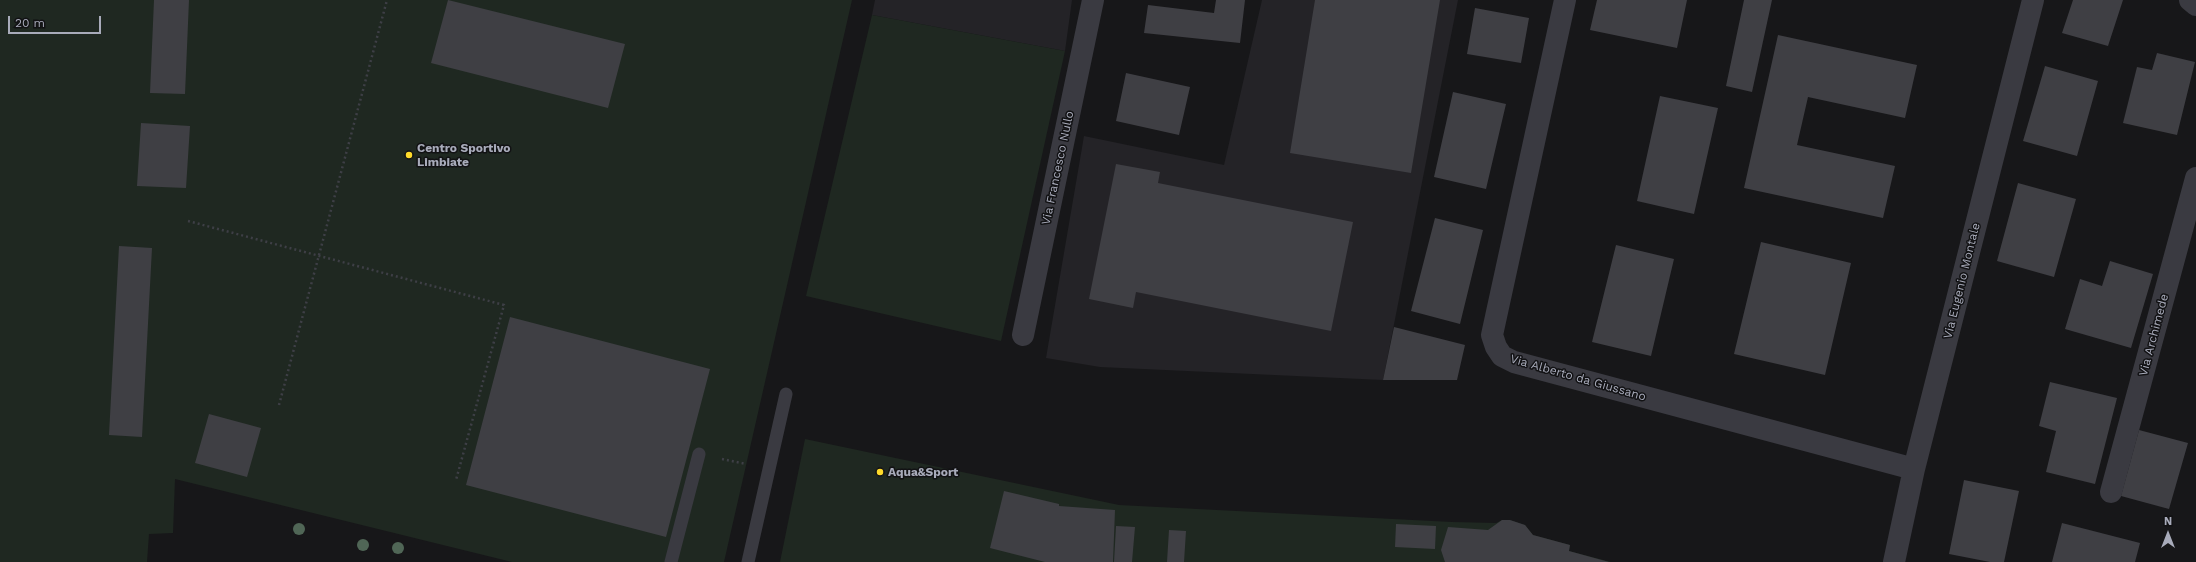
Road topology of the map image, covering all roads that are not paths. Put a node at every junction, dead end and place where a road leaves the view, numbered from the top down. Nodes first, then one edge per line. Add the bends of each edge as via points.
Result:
1 (1093, 0) edge
2 (1565, 0) edge
3 (2033, 0) edge
4 (2190, 0) edge
5 (2196, 5) edge
6 (2196, 178) edge
7 (1023, 336) dead end
8 (786, 394) dead end
9 (699, 454) road end
10 (1914, 469) junction
11 (2111, 492) dead end
12 (671, 562) edge
13 (748, 562) edge
14 (1894, 562) edge

1 - 7 street, Via Francesco Nullo
2 - 10 street, Via Alberto da Giussano via 1492,336 1499,352 1514,362
3 - 10 street, Via Eugenio Montale
4 - 5 street
6 - 11 street, Via Archimede
8 - 13 lane
9 - 12 lane
10 - 14 street, Via Eugenio Montale

